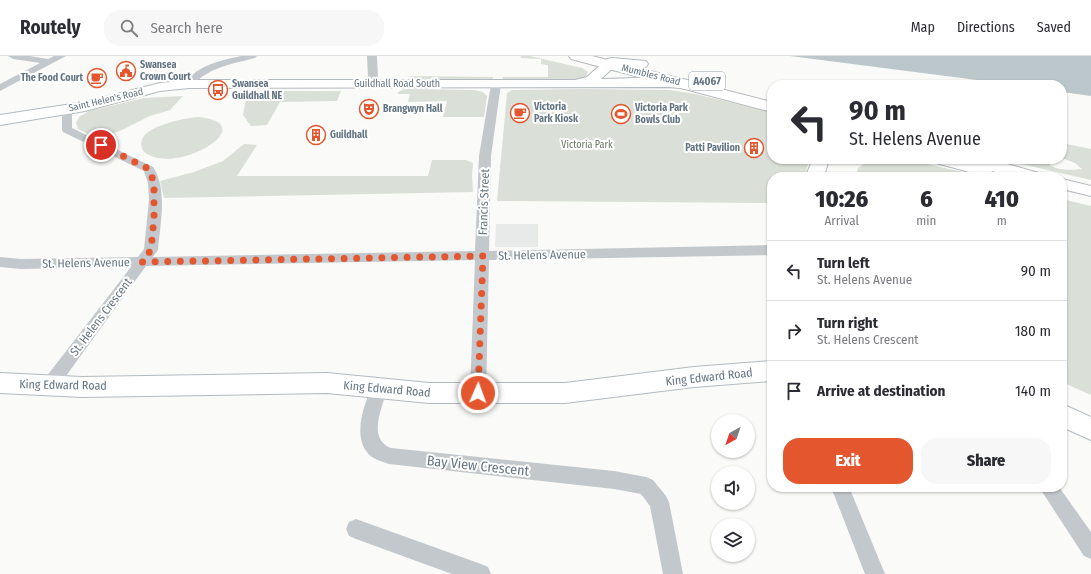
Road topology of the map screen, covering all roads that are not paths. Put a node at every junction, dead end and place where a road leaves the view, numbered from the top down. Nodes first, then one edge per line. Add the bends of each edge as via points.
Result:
1 (13, 56) edge
2 (61, 56) edge
3 (252, 56) edge
4 (372, 56) edge
5 (577, 56) edge
6 (49, 62) junction
7 (608, 66) edge
8 (373, 78) dead end
9 (189, 84) junction
10 (496, 84) junction
11 (693, 86) junction
12 (0, 88) edge
13 (767, 97) edge
14 (767, 106) edge
15 (67, 109) junction
16 (0, 120) edge
17 (959, 164) edge
18 (988, 164) edge
19 (987, 172) edge
20 (1016, 172) edge
21 (1067, 185) edge
22 (1091, 191) edge
23 (1067, 192) edge
24 (1091, 198) edge
25 (767, 250) edge
26 (483, 256) junction
27 (0, 262) edge
28 (142, 262) junction
29 (767, 371) edge
30 (0, 383) edge
31 (49, 386) junction
32 (380, 388) junction
33 (478, 393) junction
34 (1067, 417) edge
35 (1091, 429) edge
36 (842, 492) edge
37 (1052, 492) edge
38 (356, 529) dead end
39 (1091, 548) edge
40 (481, 574) edge
41 (673, 574) edge
42 (875, 574) edge

1 - 6 street
2 - 6 street
3 - 9 street via 207,68 196,75
4 - 8 street
5 - 7 main road
6 - 12 street
7 - 10 main road, Guildhall Road South via 575,84
7 - 11 main road, Mumbles Road / A4067
7 - 11 main road via 668,83
7 - 13 main road, Mumbles Road / A4067 via 641,64
9 - 10 main road, Guildhall Road South
9 - 15 main road, Saint Helen's Road via 160,87
10 - 26 street, Francis Street via 485,156
11 - 14 main road, Mumbles Road / A4067
15 - 16 main road, Saint Helen's Road
15 - 28 street, St. Helens Crescent via 67,130 149,169 154,183 154,218 151,250
17 - 19 main road
18 - 20 main road
21 - 22 main road
23 - 24 main road
25 - 26 street, St. Helens Avenue
26 - 28 street, St. Helens Avenue
26 - 33 street, Francis Street
27 - 28 street, St. Helens Avenue
28 - 31 street, St. Helens Crescent
29 - 33 main road, King Edward Road via 694,377 565,393
30 - 31 main road, King Edward Road
31 - 32 main road, King Edward Road via 327,383
32 - 33 main road, King Edward Road via 430,393
32 - 41 street, Bay View Crescent via 368,426 371,442 377,450 389,456 614,480 646,486 659,502
34 - 35 main road
36 - 42 street
37 - 39 street
38 - 40 street

